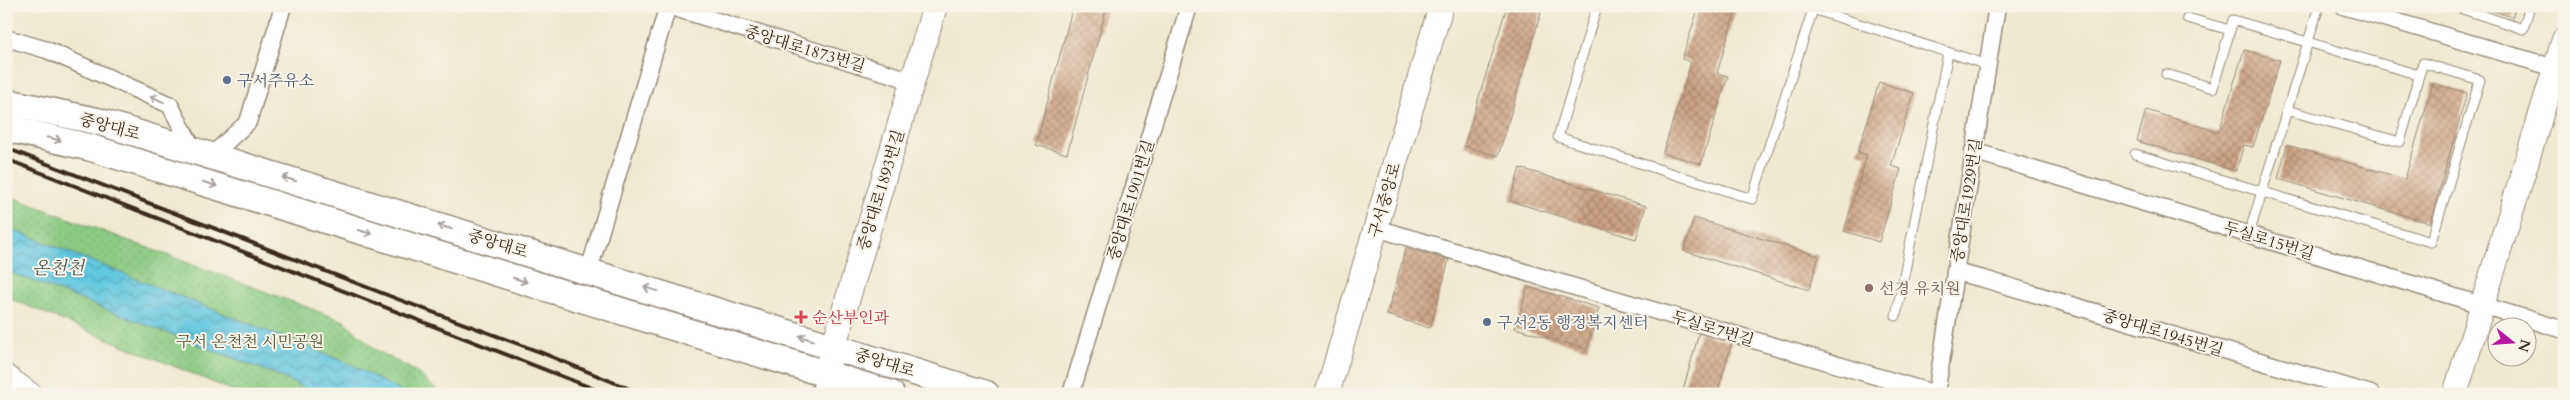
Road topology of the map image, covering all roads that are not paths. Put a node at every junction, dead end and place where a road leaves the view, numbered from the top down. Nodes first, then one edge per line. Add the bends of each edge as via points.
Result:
1 (283, 6) edge
2 (668, 6) edge
3 (935, 6) edge
4 (1189, 6) edge
5 (1441, 6) edge
6 (1597, 6) edge
7 (1803, 6) edge
8 (1997, 6) edge
9 (2319, 6) edge
10 (2343, 6) edge
11 (2454, 6) edge
12 (2530, 6) edge
13 (1813, 9) edge
14 (2187, 18) dead end
15 (2230, 30) junction
16 (6, 38) edge
17 (2564, 40) edge
18 (2308, 43) junction
19 (1948, 53) junction
20 (1988, 65) junction
21 (2555, 68) junction
22 (2166, 74) dead end
23 (2419, 75) junction
24 (913, 81) junction
25 (6, 102) edge
26 (2287, 110) junction
27 (6, 128) edge
28 (1973, 151) junction
29 (202, 153) junction
30 (2135, 154) dead end
31 (2262, 192) junction
32 (1376, 228) junction
33 (2249, 234) junction
34 (590, 270) junction
35 (1955, 272) junction
36 (2482, 305) junction
37 (1896, 316) dead end
38 (2564, 330) edge
39 (834, 346) junction
40 (6, 377) edge
41 (822, 384) edge
42 (29, 394) edge
43 (891, 394) edge
44 (986, 394) edge
45 (1071, 394) edge
46 (1327, 394) edge
47 (1936, 394) edge
48 (2371, 394) edge
49 (2455, 394) edge

1 - 29 street via 248,122
2 - 24 street, 중앙대로1873번길
2 - 34 street
3 - 24 street, 중앙대로1893번길
4 - 45 street, 중앙대로1901번길
5 - 32 street, 구서중앙로
6 - 13 lane via 1558,138 1752,199
7 - 13 lane
8 - 20 street, 중앙대로1929번길
9 - 18 lane
10 - 21 street
11 - 12 lane via 2524,29
13 - 19 lane
14 - 15 lane
15 - 18 lane via 2233,20
15 - 22 lane via 2213,88
29 -> 16 street via 170,105 48,50
17 - 21 street
18 - 23 lane
18 - 26 lane
19 - 20 lane
19 - 37 lane
20 - 28 street, 중앙대로1929번길
21 - 36 street
23 - 26 lane via 2400,142
23 - 31 lane via 2423,63 2480,80 2431,242
24 - 39 street, 중앙대로1893번길
25 - 29 main road, 중앙대로 via 97,121
26 - 31 lane
27 -> 41 main road, 중앙대로 via 88,147
28 - 33 street, 두실로15번길
28 - 35 street, 중앙대로1929번길
34 -> 29 main road, 중앙대로
30 - 31 lane
31 - 33 lane
32 - 46 street, 구서중앙로
32 - 47 street, 두실로7번길
33 - 36 street, 두실로15번길
39 -> 34 main road, 중앙대로
35 - 47 street, 중앙대로1929번길
35 - 48 street, 중앙대로1945번길
36 - 38 street, 두실로15번길
36 - 49 street
39 - 41 street, 중앙대로1893번길
39 - 44 main road, 중앙대로
40 - 42 street
41 - 43 main road, 중앙대로

